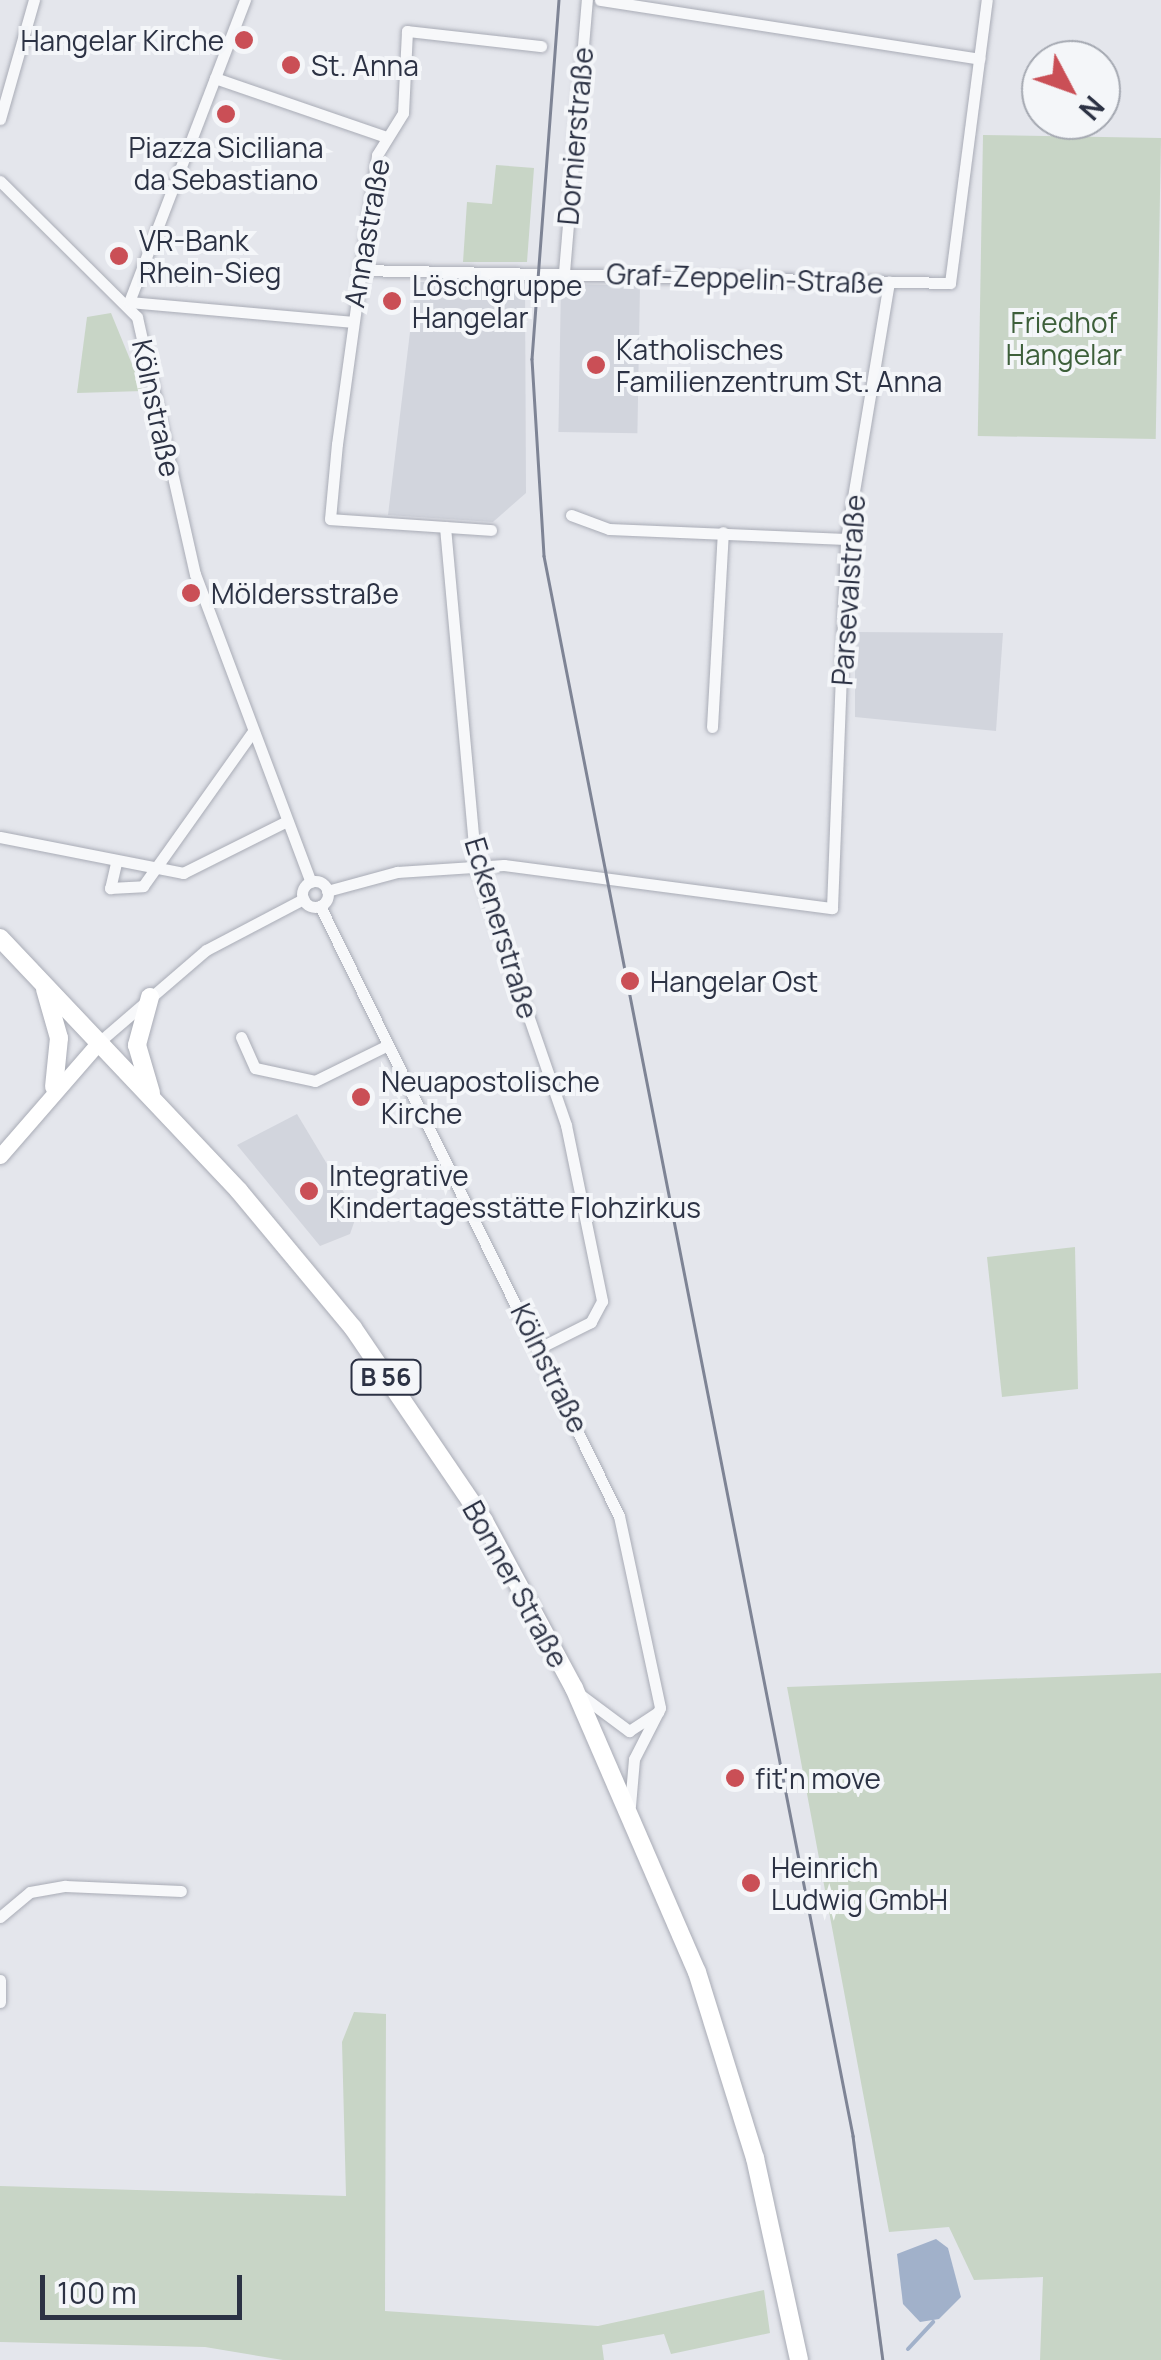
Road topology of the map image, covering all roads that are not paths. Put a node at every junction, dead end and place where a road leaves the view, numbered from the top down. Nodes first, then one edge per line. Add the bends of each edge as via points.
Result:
1 (34, 0) edge
2 (246, 0) edge
3 (587, 0) edge
4 (600, 0) edge
5 (987, 0) edge
6 (542, 46) dead end
7 (979, 58) junction
8 (215, 78) junction
9 (0, 118) edge
10 (386, 137) junction
11 (0, 182) edge
12 (360, 270) junction
13 (564, 272) junction
14 (889, 282) junction
15 (129, 302) junction
16 (351, 322) junction
17 (571, 516) dead end
18 (445, 527) junction
19 (491, 530) dead end
20 (724, 532) junction
21 (846, 539) junction
22 (712, 727) dead end
23 (253, 731) junction
24 (287, 821) junction
25 (0, 837) edge
26 (116, 863) junction
27 (476, 865) junction
28 (156, 870) junction
29 (310, 882) junction
30 (327, 891) junction
31 (303, 899) junction
32 (320, 906) junction
33 (0, 938) edge
34 (44, 984) junction
35 (150, 997) junction
36 (241, 1037) dead end
37 (99, 1042) junction
38 (388, 1045) junction
39 (54, 1087) junction
40 (152, 1098) junction
41 (0, 1156) edge
42 (541, 1347) junction
43 (574, 1688) junction
44 (660, 1708) junction
45 (630, 1806) junction
46 (181, 1891) dead end
47 (0, 1918) edge
48 (0, 1980) edge
49 (0, 2002) edge
50 (799, 2360) edge

1 - 9 street
2 - 8 street, Kölnstraße
3 - 13 street, Dornierstraße
4 - 7 street via 725,12 828,40
5 - 7 street
6 - 10 street, Annastraße via 412,28 403,113
7 - 14 street, Graf-Zeppelin-Straße via 950,283
8 - 10 street
8 - 15 street, Kölnstraße
10 - 12 street, Annastraße
11 - 15 street
12 - 13 street, Graf-Zeppelin-Straße
12 - 16 street, Annastraße
13 - 14 street, Graf-Zeppelin-Straße
14 - 21 street, Parsevalstraße
15 - 16 street
15 - 23 street, Kölnstraße via 195,574
16 - 18 street, Annastraße via 330,519
17 - 20 street via 609,529
18 - 19 street
18 - 27 street, Eckenerstraße
20 - 21 street
20 - 22 street
21 - 27 street, Parsevalstraße via 836,901 822,910
23 - 24 street, Kölnstraße
23 - 28 street
24 - 28 street via 183,873
24 - 29 street, Kölnstraße
25 - 26 street
26 - 28 street
26 - 28 street via 110,888 130,891
27 - 30 street
27 - 42 street, Eckenerstraße via 566,1125 602,1301 591,1322
29 - 30 street
29 - 31 street
30 - 32 street
31 - 32 street
31 - 35 street via 206,950
32 - 38 street, Kölnstraße
33 - 34 main road, Bonner Straße / B 56
34 - 37 main road, Bonner Straße / B 56
34 - 39 main road via 59,1038
35 - 37 street
35 - 40 main road via 137,1045
36 - 38 street via 256,1068 316,1082
37 - 39 street
37 - 40 main road, Bonner Straße / B 56
38 - 42 street, Kölnstraße
39 - 41 street
40 - 43 main road, Bonner Straße / B 56 via 353,1328 484,1521
42 - 44 street, Kölnstraße via 619,1516
43 - 44 street via 629,1731
43 - 45 main road, Bonner Straße / B 56
44 - 45 street via 634,1759
45 - 50 main road, Bonner Straße / B 56 via 696,1972 755,2158
46 - 47 street via 65,1886 30,1892
48 - 49 street

